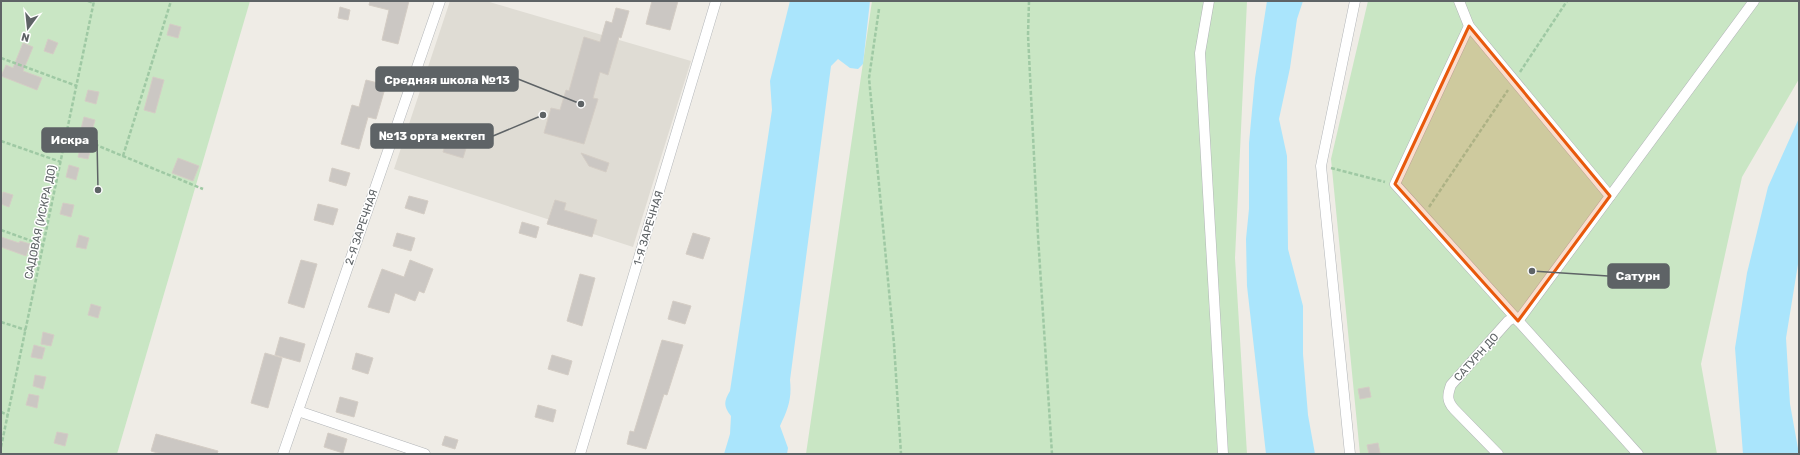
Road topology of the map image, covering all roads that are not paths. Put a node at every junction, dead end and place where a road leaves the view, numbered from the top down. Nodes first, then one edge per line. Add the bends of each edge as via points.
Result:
1 (440, 1) edge
2 (716, 1) edge
3 (1210, 1) edge
4 (1355, 1) edge
5 (1459, 1) edge
6 (1754, 1) edge
7 (1469, 26) junction
8 (1610, 196) junction
9 (1516, 319) junction
10 (298, 411) junction
11 (283, 454) edge
12 (425, 454) edge
13 (580, 454) edge
14 (1223, 454) edge
15 (1350, 454) edge
16 (1498, 454) edge
17 (1638, 454) edge

1 - 10 street, 2-Я ЗАРЕЧНАЯ
2 - 13 street, 1-Я ЗАРЕЧНАЯ
3 - 14 street via 1200,53
4 - 15 street via 1321,166
5 - 7 street
6 - 8 street, САТУРН ДО
7 - 8 street
7 - 9 street via 1395,184
8 - 9 street, САТУРН ДО
9 - 16 street, САТУРН ДО via 1508,321 1451,386 1448,394 1448,402
9 - 17 street
10 - 11 street, 2-Я ЗАРЕЧНАЯ
10 - 12 street

